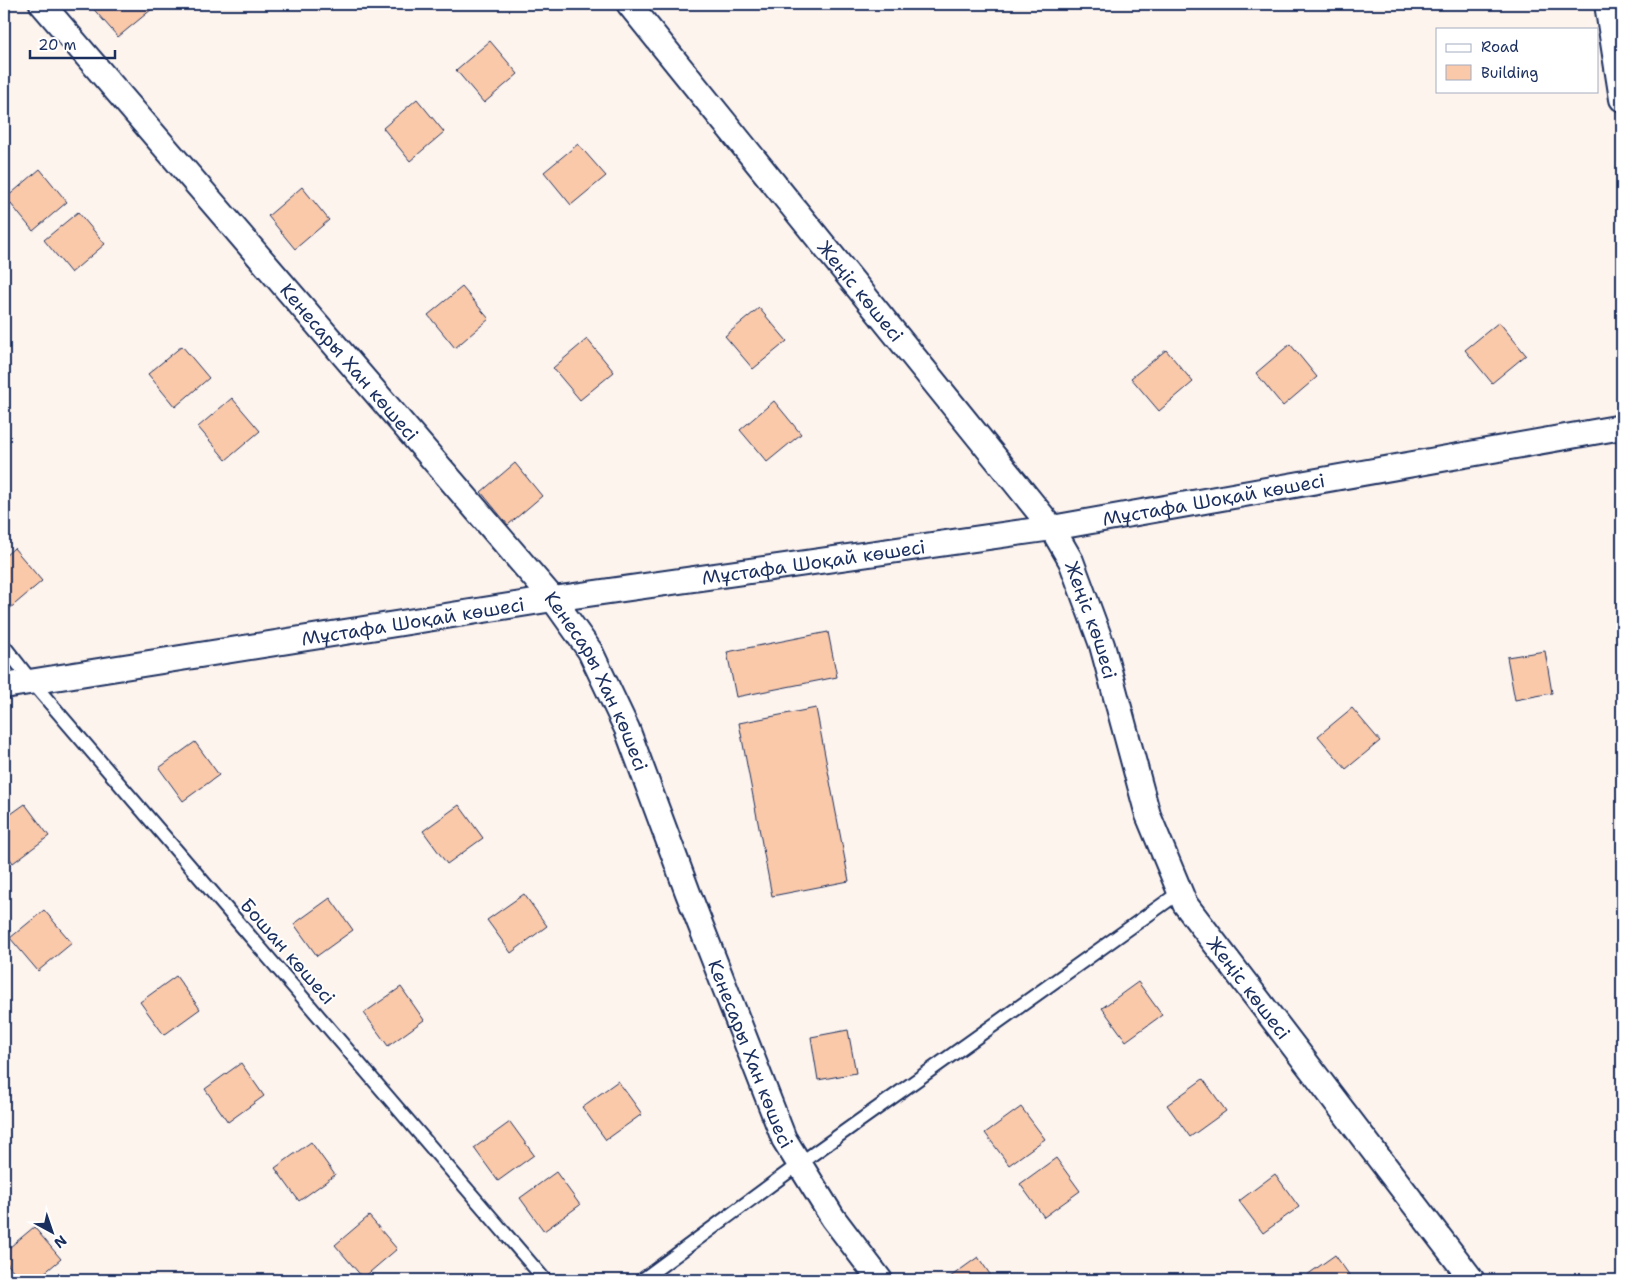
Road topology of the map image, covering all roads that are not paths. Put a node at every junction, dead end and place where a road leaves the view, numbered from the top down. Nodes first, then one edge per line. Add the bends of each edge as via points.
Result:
1 (42, 4) edge
2 (630, 4) edge
3 (1607, 4) edge
4 (1622, 99) edge
5 (1622, 427) edge
6 (1052, 528) junction
7 (553, 598) junction
8 (4, 646) edge
9 (32, 682) junction
10 (4, 686) edge
11 (1180, 892) junction
12 (799, 1164) junction
13 (545, 1280) edge
14 (642, 1280) edge
15 (880, 1280) edge
16 (1472, 1280) edge

1 - 7 street, Кенесары Хан көшесі
2 - 6 street, Жеңіс көшесі
3 - 4 street
5 - 6 street, Мұстафа Шоқай көшесі
6 - 7 street, Мұстафа Шоқай көшесі
6 - 11 street, Жеңіс көшесі via 1071,561 1102,645 1148,815
7 - 9 street, Мұстафа Шоқай көшесі
7 - 12 street, Кенесары Хан көшесі via 590,651 627,729 784,1140
8 - 9 lane, Бошан көшесі
9 - 10 street, Мұстафа Шоқай көшесі
9 - 13 lane, Бошан көшесі
11 - 12 lane
11 - 16 street, Жеңіс көшесі via 1185,904
12 - 14 lane
12 - 15 street, Кенесары Хан көшесі via 833,1218

